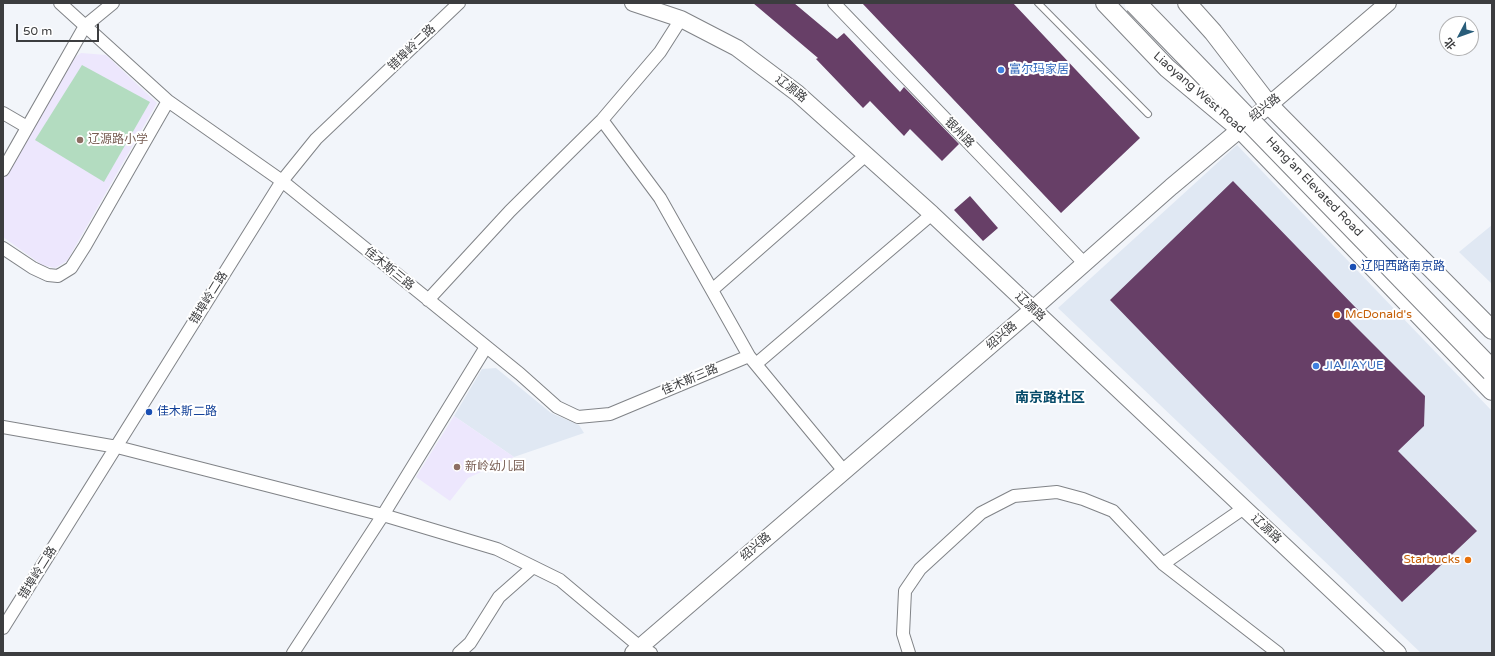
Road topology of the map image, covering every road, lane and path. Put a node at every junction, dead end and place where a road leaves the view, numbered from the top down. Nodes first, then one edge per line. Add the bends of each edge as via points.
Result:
1 (60, 3) edge
2 (113, 3) edge
3 (459, 3) edge
4 (633, 3) edge
5 (834, 3) edge
6 (1038, 3) edge
7 (1105, 3) edge
8 (1135, 3) edge
9 (1155, 3) edge
10 (1187, 3) edge
11 (1388, 3) edge
12 (681, 18) junction
13 (86, 26) junction
14 (168, 101) junction
15 (1269, 105) junction
16 (3, 113) edge
17 (1148, 114) dead end
18 (602, 120) junction
19 (27, 127) junction
20 (1240, 128) junction
21 (866, 155) junction
22 (3, 170) edge
23 (282, 181) junction
24 (932, 214) junction
25 (3, 248) edge
26 (1084, 263) junction
27 (712, 290) junction
28 (428, 300) junction
29 (1032, 309) junction
30 (1492, 330) edge
31 (486, 347) junction
32 (1492, 350) edge
33 (752, 360) junction
34 (1492, 365) edge
35 (1485, 374) edge
36 (1492, 391) edge
37 (3, 427) edge
38 (117, 447) junction
39 (844, 471) junction
40 (1244, 508) junction
41 (383, 515) junction
42 (1163, 564) junction
43 (533, 567) junction
44 (3, 628) edge
45 (641, 651) edge
46 (293, 653) edge
47 (459, 653) edge
48 (909, 653) edge
49 (1278, 653) edge
50 (1398, 653) edge

1 - 13 street, 佳木斯三路
2 - 13 street
3 - 23 street, 错埠岭二路 via 316,139
4 - 12 street, 辽源路
5 - 26 street, 银州路
6 - 17 lane
7 - 20 main road, Liaoyang West Road via 1167,68
8 - 35 highway, Hang'an Elevated Road, bridge
9 - 32 highway, Hang'an Elevated Road
10 - 15 main road via 1213,32
11 - 15 street, 绍兴路
12 - 18 street via 660,52
12 - 21 street, 辽源路 via 737,48 779,79
13 - 14 street, 佳木斯三路
13 - 19 street
14 - 23 street, 佳木斯三路
14 - 25 street via 71,268 58,276 48,275
15 - 20 street, 绍兴路
15 - 30 main road
16 - 19 street
18 - 27 street via 660,198
18 - 28 street via 510,211
19 - 22 street
20 - 26 street, 绍兴路
20 - 35 main road, Liaoyang West Road
21 - 24 street, 辽源路
21 - 27 street
23 - 28 street, 佳木斯三路
23 - 38 street, 错埠岭二路
24 - 29 street, 辽源路
24 - 33 street, 佳木斯三路
26 - 29 street, 绍兴路
27 - 33 street
28 - 31 street, 佳木斯三路
29 - 39 street, 绍兴路
29 - 40 street, 辽源路
31 - 33 street, 佳木斯三路 via 557,407 578,417 610,414
31 - 41 street
33 - 39 street
34 - 35 street
35 - 36 main road, Liaoyang West Road
37 - 38 street
38 - 41 street
38 - 44 street, 错埠岭二路
39 - 45 street, 绍兴路
40 - 42 street
40 - 50 street, 辽源路
41 - 43 street via 497,549
41 - 46 street
42 - 48 street via 1113,511 1057,492 1014,496 981,513 920,569 904,591 903,634
42 - 49 street
43 - 45 street via 560,580
43 - 47 street via 499,597 470,643

